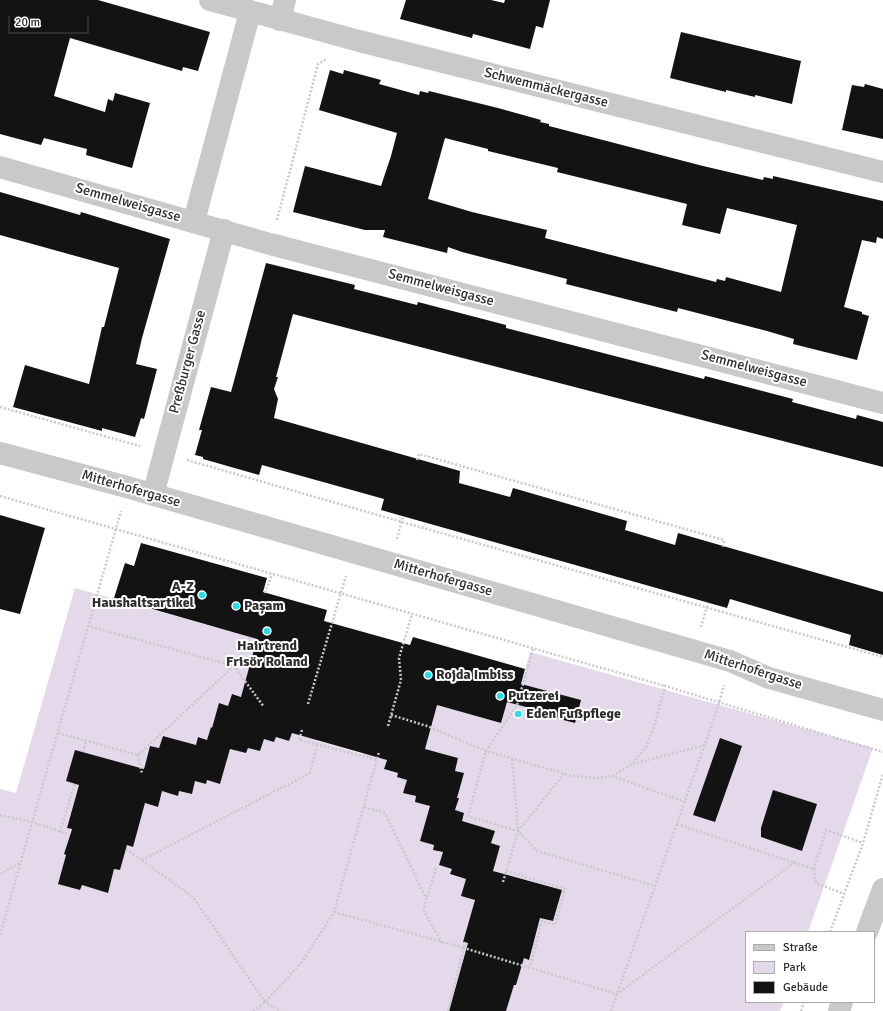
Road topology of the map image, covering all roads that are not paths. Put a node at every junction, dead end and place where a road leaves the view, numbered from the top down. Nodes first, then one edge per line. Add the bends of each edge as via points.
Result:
1 (210, 0) edge
2 (282, 10) edge
3 (250, 12) junction
4 (0, 167) edge
5 (883, 172) edge
6 (194, 221) junction
7 (224, 230) junction
8 (883, 403) edge
9 (0, 453) edge
10 (153, 495) junction
11 (883, 710) edge
12 (883, 889) edge
13 (867, 931) edge

1 - 3 street, Schwemmäckergasse
2 - 3 street, Schwemmäckergasse
2 - 5 street, Schwemmäckergasse via 359,41
3 - 6 street
4 - 6 street, Semmelweisgasse
6 - 7 street, Semmelweisgasse
7 - 8 street, Semmelweisgasse
7 - 10 street, Preßburger Gasse
9 - 10 street, Mitterhofergasse
10 - 11 street, Mitterhofergasse via 730,661 769,678
12 - 13 street

